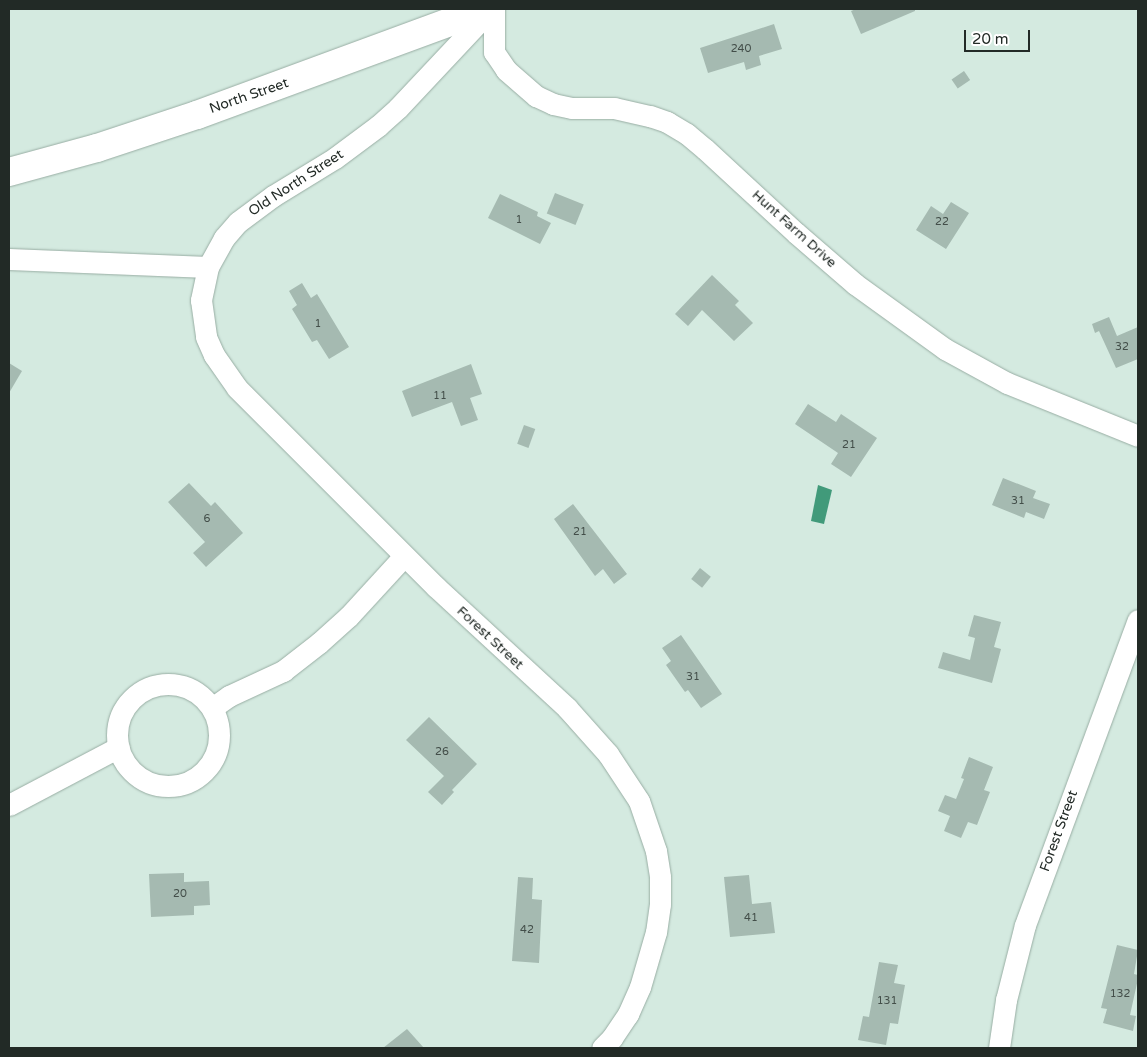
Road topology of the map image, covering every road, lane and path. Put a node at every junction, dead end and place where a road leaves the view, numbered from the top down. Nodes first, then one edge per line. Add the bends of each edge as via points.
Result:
1 (485, 9) edge
2 (493, 9) edge
3 (9, 172) edge
4 (9, 259) edge
5 (208, 267) junction
6 (1138, 436) edge
7 (404, 556) junction
8 (1138, 620) edge
9 (212, 708) junction
10 (119, 747) junction
11 (9, 805) edge
12 (602, 1048) edge
13 (999, 1048) edge

1 - 3 street, North Street via 181,120
2 - 5 street, Old North Street via 378,126 238,222 224,238
2 - 6 street, Hunt Farm Drive via 494,52 506,70 536,96 572,108 614,108 667,122 705,149 848,277 915,328 1006,383
4 - 5 street
5 - 7 street, Forest Street via 203,283 202,319 206,337 225,372 254,407
7 - 9 street via 349,616 318,643 282,671 229,696
7 - 12 street, Forest Street via 567,708 625,777 646,817 660,877 656,932 650,960 632,1005
8 - 13 street, Forest Street via 1025,925 1006,1000
9 - 10 street via 202,696 180,686 156,685 129,702 117,731
9 - 10 street via 219,742 214,759 203,773 188,782 171,786 154,784 138,776 126,763
10 - 11 street

